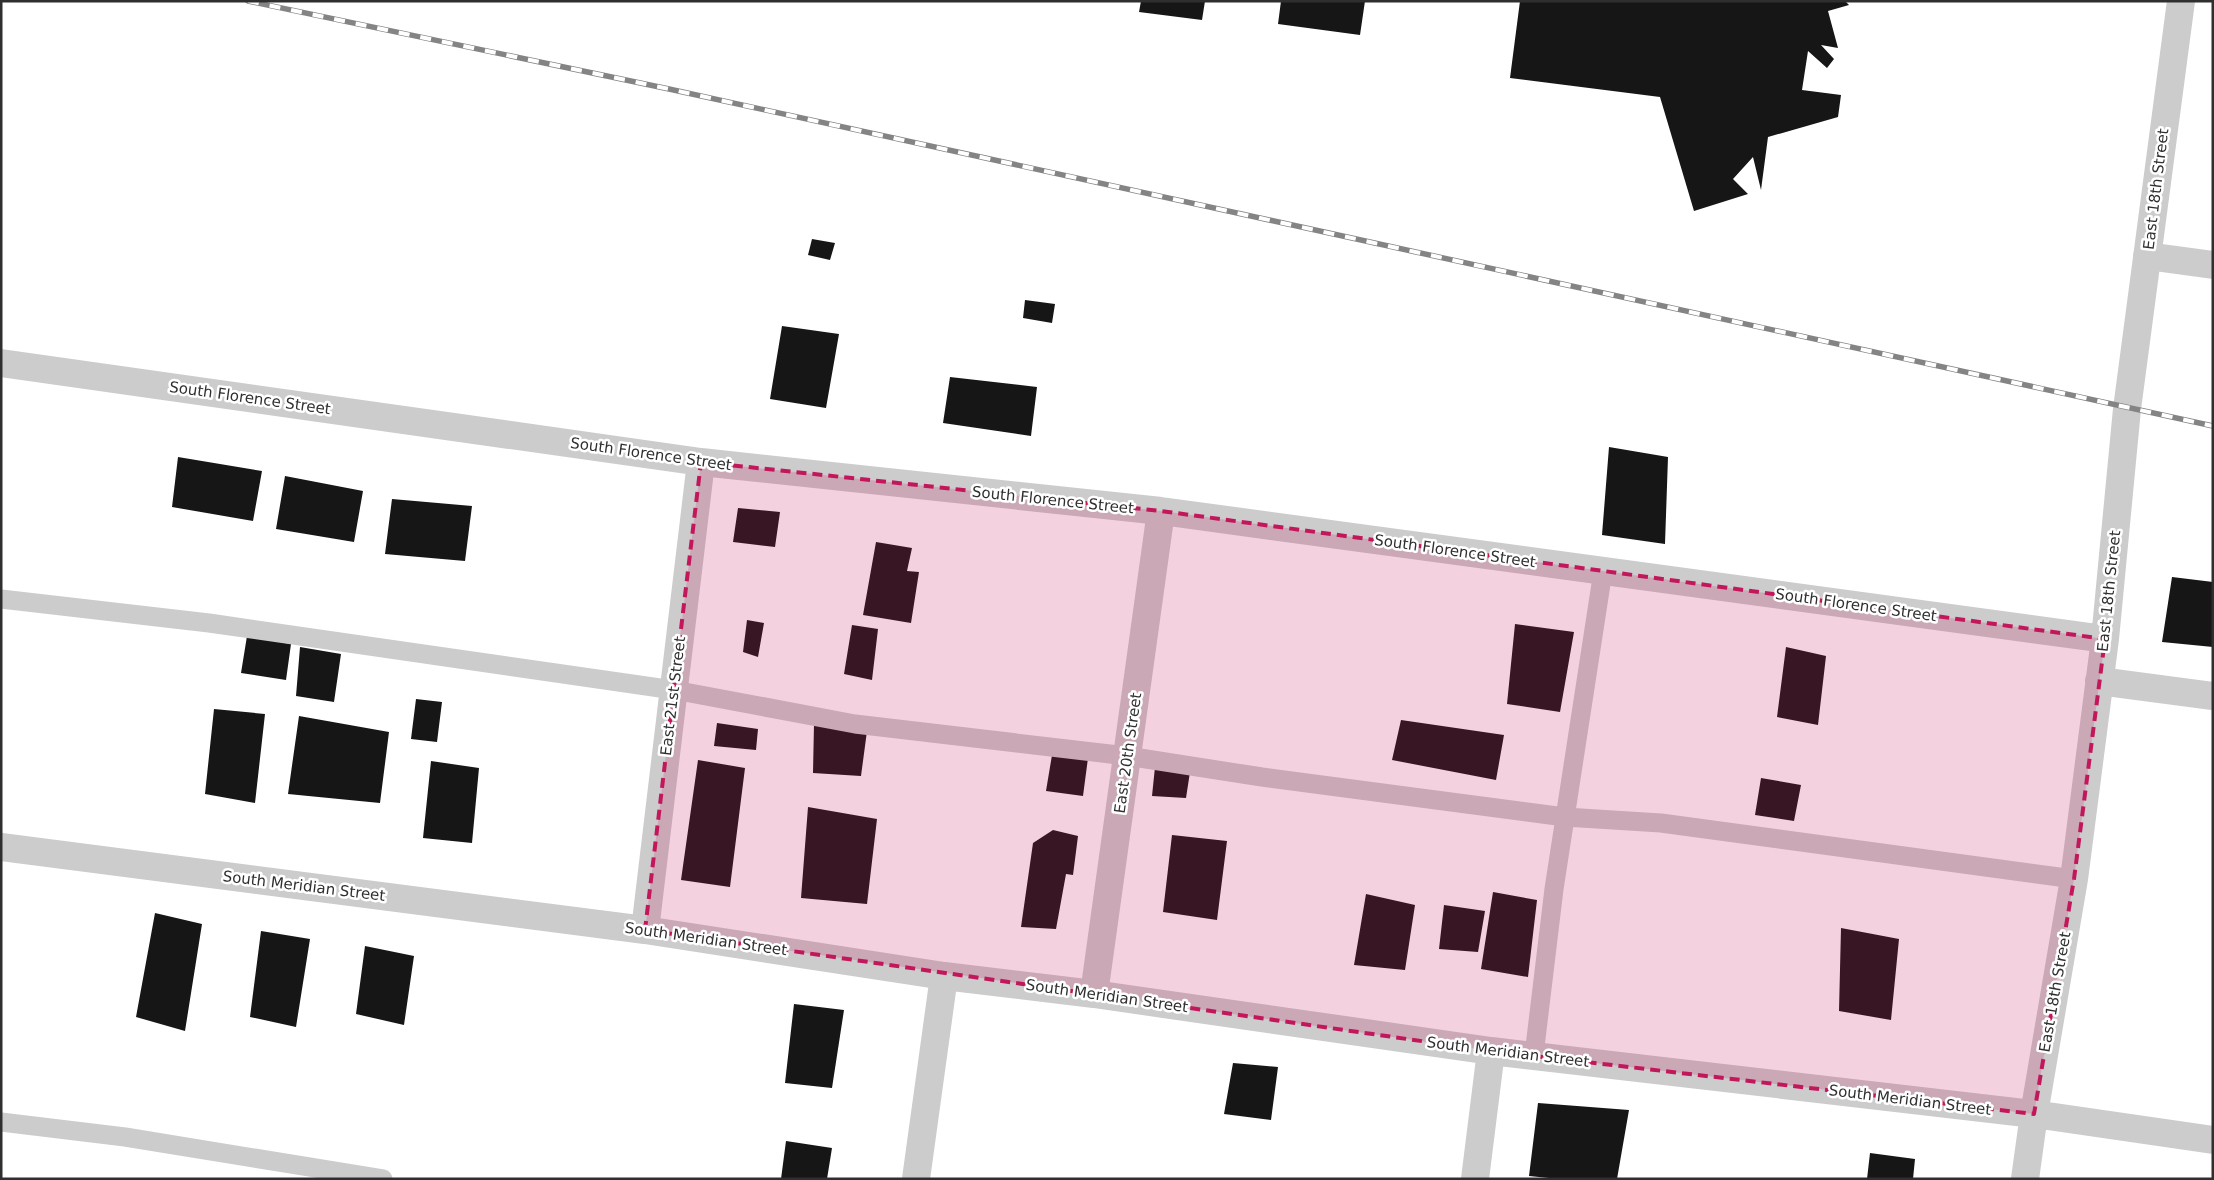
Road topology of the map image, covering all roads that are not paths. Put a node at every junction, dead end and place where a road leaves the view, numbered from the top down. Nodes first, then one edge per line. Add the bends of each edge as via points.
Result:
1 (2181, 1) edge
2 (2147, 256) junction
3 (2213, 265) edge
4 (1, 363) edge
5 (701, 462) junction
6 (1161, 511) junction
7 (1602, 571) junction
8 (1, 599) edge
9 (2105, 639) junction
10 (2100, 681) junction
11 (674, 690) junction
12 (2213, 696) edge
13 (1127, 756) junction
14 (1565, 817) junction
15 (1, 847) edge
16 (2074, 879) junction
17 (646, 930) junction
18 (944, 976) junction
19 (1094, 994) junction
20 (1491, 1051) junction
21 (1534, 1055) junction
22 (2034, 1114) junction
23 (1, 1122) edge
24 (2213, 1140) edge
25 (383, 1179) edge
26 (916, 1179) edge
27 (1475, 1179) edge
28 (2025, 1179) edge

1 - 2 street, East 18th Street
2 - 3 street
2 - 9 street, East 18th Street via 2127,409
4 - 5 street, South Florence Street
5 - 6 street, South Florence Street
5 - 11 street, East 21st Street
6 - 7 street, South Florence Street
6 - 13 street, East 20th Street
7 - 9 street, South Florence Street
7 - 14 lane
8 - 11 lane via 209,623
9 - 10 street, East 18th Street
10 - 12 street
10 - 16 street, East 18th Street
11 - 13 lane via 855,724
11 - 17 street, East 21st Street
13 - 14 lane
13 - 19 street, East 20th Street
14 - 16 lane via 1661,823
14 - 21 lane
15 - 17 street, South Meridian Street
16 - 22 street, East 18th Street
17 - 18 street, South Meridian Street
18 - 19 street, South Meridian Street
18 - 26 street
19 - 20 street, South Meridian Street
20 - 21 street, South Meridian Street
20 - 27 street
21 - 22 street, South Meridian Street
22 - 24 street, South Meridian Street
22 - 28 street, East 18th Street
23 - 25 lane via 125,1137

